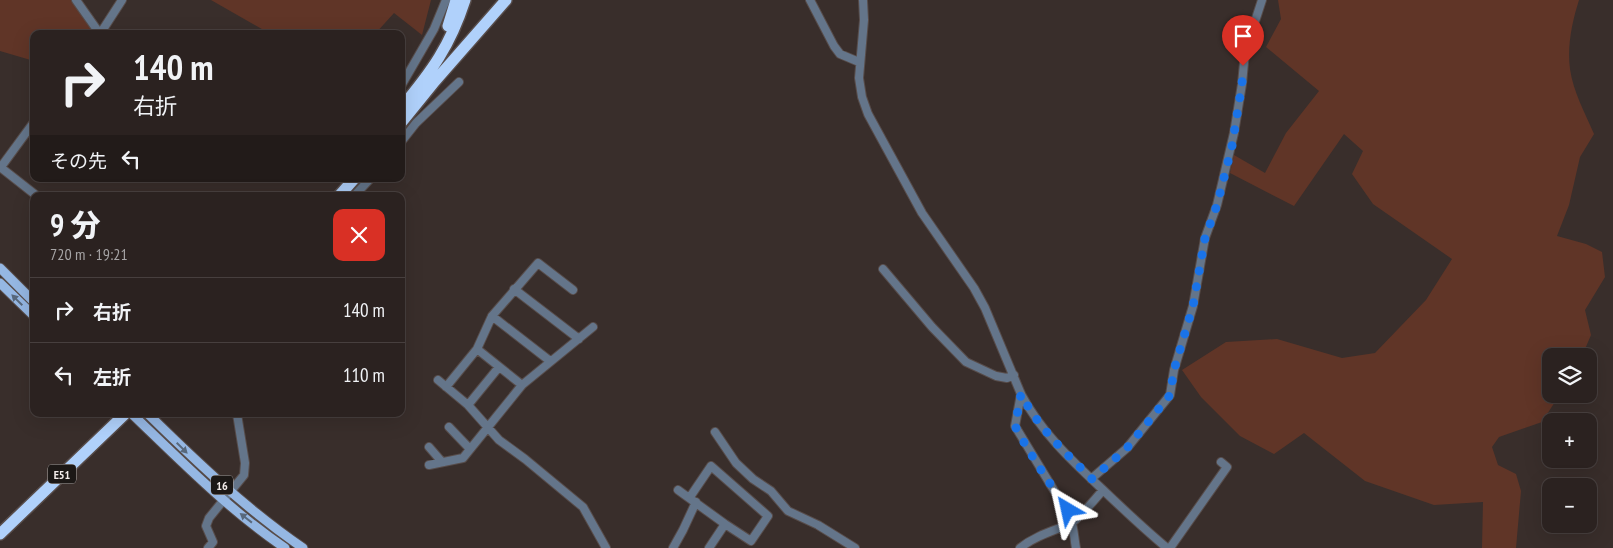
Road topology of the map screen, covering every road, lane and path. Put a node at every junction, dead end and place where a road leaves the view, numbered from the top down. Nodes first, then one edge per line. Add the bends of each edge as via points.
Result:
1 (76, 0) edge
2 (122, 0) edge
3 (446, 0) edge
4 (456, 0) edge
5 (464, 0) edge
6 (506, 0) edge
7 (515, 0) edge
8 (810, 0) edge
9 (863, 0) edge
10 (1262, 0) edge
11 (97, 30) edge
12 (103, 30) edge
13 (859, 62) junction
14 (405, 79) edge
15 (459, 82) dead end
16 (405, 108) edge
17 (405, 110) edge
18 (405, 111) edge
19 (405, 111) edge
20 (30, 127) edge
21 (405, 137) edge
22 (0, 167) edge
23 (343, 182) edge
24 (351, 182) edge
25 (367, 182) edge
26 (31, 192) edge
27 (335, 192) edge
28 (343, 192) edge
29 (358, 192) edge
30 (0, 268) edge
31 (884, 269) dead end
32 (0, 283) edge
33 (514, 289) junction
34 (573, 290) dead end
35 (30, 298) edge
36 (30, 312) edge
37 (492, 316) junction
38 (593, 328) dead end
39 (579, 339) junction
40 (477, 349) junction
41 (550, 361) junction
42 (499, 367) junction
43 (1014, 375) junction
44 (438, 380) dead end
45 (522, 385) junction
46 (446, 387) junction
47 (1021, 394) junction
48 (468, 405) junction
49 (122, 417) edge
50 (135, 417) edge
51 (151, 417) edge
52 (238, 417) edge
53 (488, 426) junction
54 (449, 427) dead end
55 (715, 432) dead end
56 (429, 447) dead end
57 (470, 449) junction
58 (442, 462) junction
59 (1221, 462) dead end
60 (429, 465) dead end
61 (1092, 479) junction
62 (678, 490) dead end
63 (1103, 490) junction
64 (230, 492) junction
65 (223, 500) junction
66 (693, 500) junction
67 (1071, 523) junction
68 (725, 524) junction
69 (0, 534) edge
70 (1029, 545) edge
71 (208, 548) edge
72 (285, 548) edge
73 (303, 548) edge
74 (606, 548) edge
75 (672, 548) edge
76 (709, 548) edge
77 (855, 548) edge
78 (1020, 548) edge
79 (1076, 548) edge
80 (1169, 548) edge

1 - 11 street
2 - 12 street
3 - 14 street via 434,29
4 - 16 highway via 439,48
5 - 17 highway via 441,57
6 - 18 highway via 435,82
7 - 19 highway
8 - 13 street via 840,54
9 - 13 street
10 - 61 street via 1245,52 1234,133 1217,205 1205,238 1193,306 1170,395 1127,448
13 - 43 street via 860,87 868,114 916,202 974,288
15 - 21 street
20 - 22 street
22 - 26 street
23 - 27 highway
24 - 28 highway
25 - 29 street
30 - 35 main road
31 - 43 street via 966,362 996,376 1007,378
36 -> 32 main road
33 - 34 street via 538,263
33 - 37 street
33 - 39 street
37 - 40 street
37 - 41 street
38 - 39 street
39 - 41 street
40 - 42 street
40 - 46 street
41 - 45 street
42 - 45 street
42 - 48 street
43 - 47 street
44 - 46 street
45 - 53 street
46 - 48 street
47 - 61 street via 1048,435
47 - 67 street via 1015,426 1058,497 1065,502
48 - 53 street
49 - 69 highway, E51
50 - 65 main road, 16
51 -> 64 main road, 16
52 - 64 street via 246,463 244,475
53 - 57 street
53 - 74 street via 499,440 583,507
54 - 57 street
55 - 77 street via 736,463 753,480 772,492 788,511
56 - 58 street
57 - 58 street via 464,458
58 - 60 street
59 - 80 street via 1227,467
61 - 63 street
62 - 66 street
63 - 67 street
63 - 80 street via 1142,528
64 - 65 street
64 - 73 main road, 16
65 - 71 street via 206,526 213,542
72 -> 65 main road, 16
66 - 68 street
66 - 68 street via 712,466 768,516 751,540
66 - 75 street via 683,530
67 - 70 street
67 - 79 street
68 - 76 street
70 - 78 street

